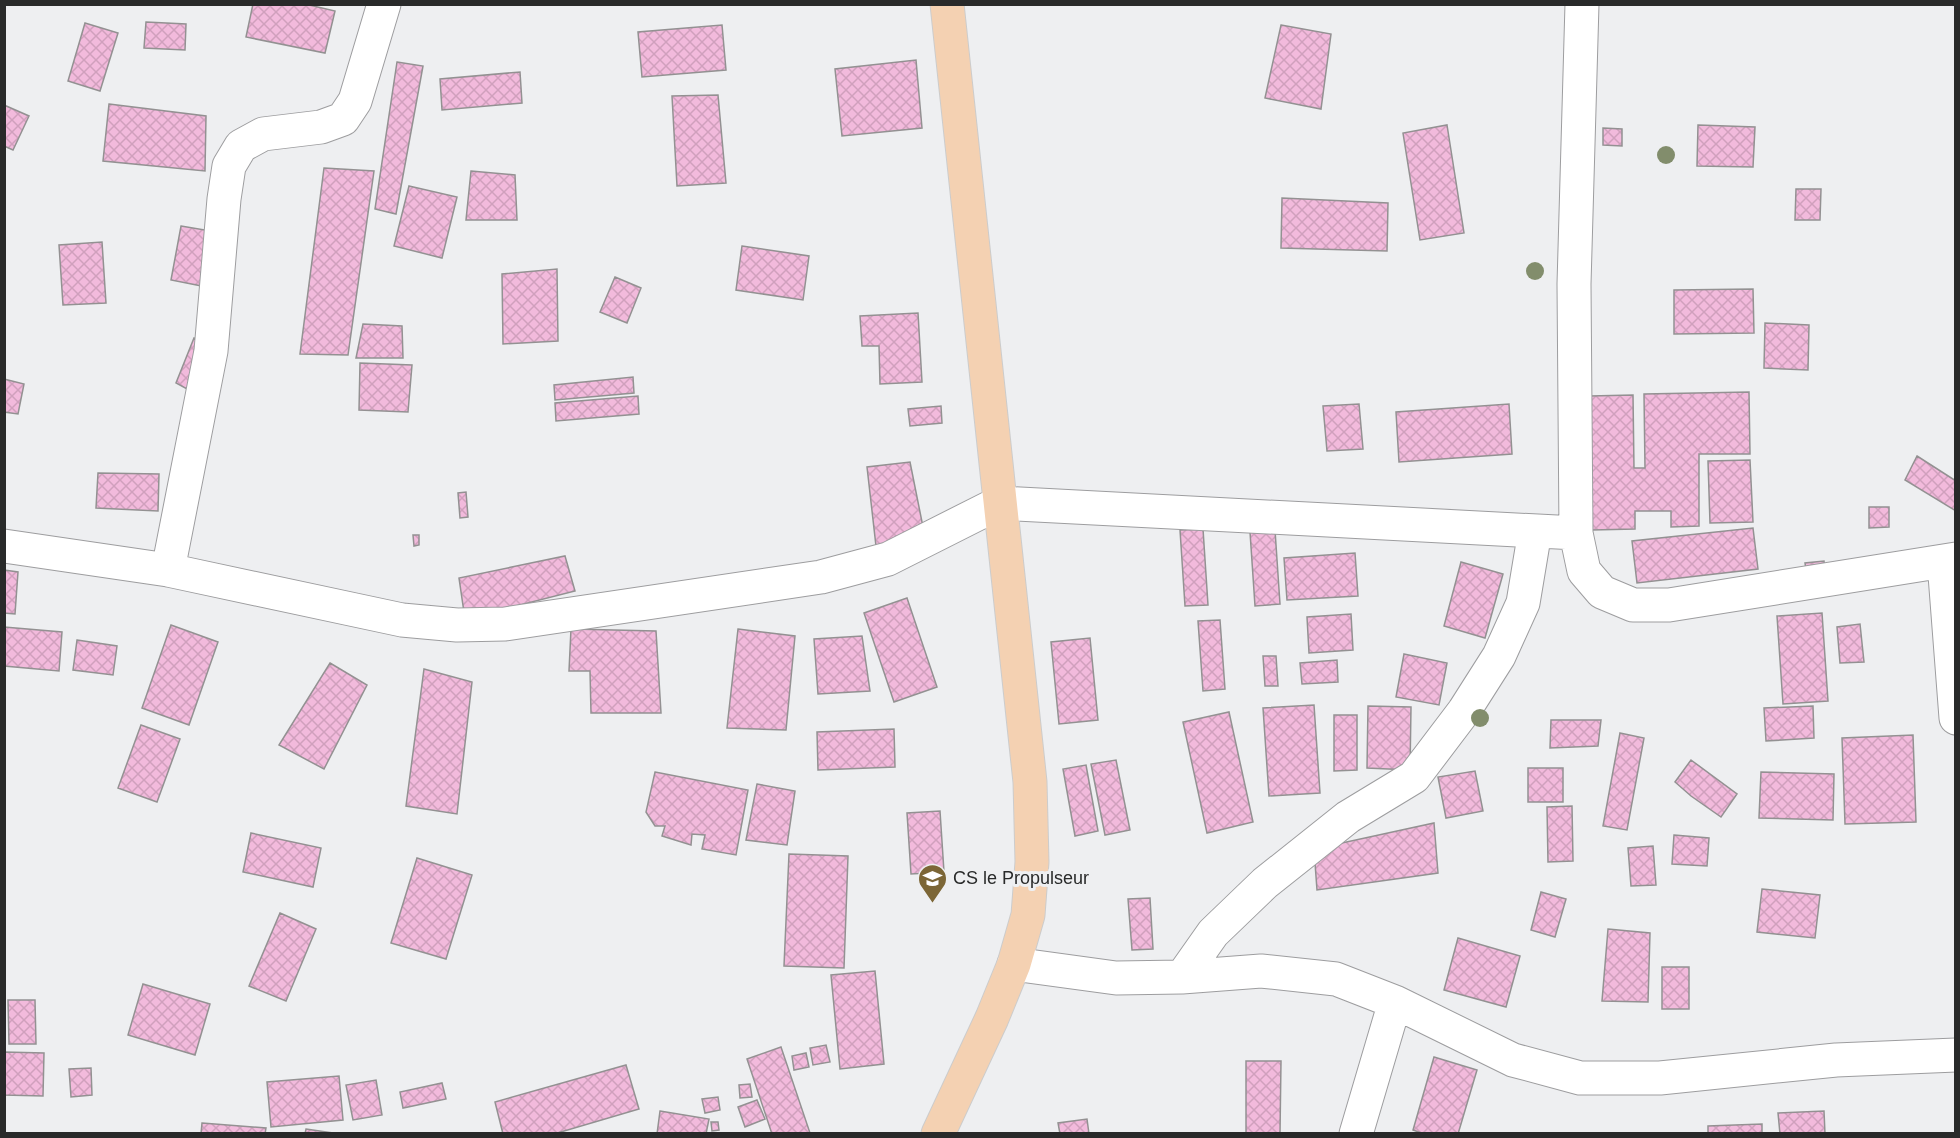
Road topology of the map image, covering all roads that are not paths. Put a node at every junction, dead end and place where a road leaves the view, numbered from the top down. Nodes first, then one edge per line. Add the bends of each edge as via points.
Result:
1 (384, 4) edge
2 (947, 4) edge
3 (1582, 4) edge
4 (999, 503) junction
5 (1535, 531) junction
6 (1576, 533) junction
7 (4, 546) edge
8 (1950, 560) edge
9 (168, 570) junction
10 (1956, 718) edge
11 (1014, 964) junction
12 (1182, 977) junction
13 (1395, 1002) junction
14 (1956, 1055) edge
15 (938, 1134) edge
16 (1356, 1134) edge

1 - 9 street via 355,101 343,119 321,127 263,134 241,146 228,166 211,351
2 - 4 main road
3 - 6 street via 1574,284
4 - 5 street
4 - 9 street via 888,558 821,577 505,624 402,620
4 - 11 main road via 1030,782 1032,862 1028,915
5 - 6 street
5 - 12 street via 1523,603 1499,656 1414,777 1348,817 1264,883 1213,933
6 - 8 street via 1584,571 1602,592 1633,605 1680,604
7 - 9 street
8 - 10 street
11 - 12 street via 1116,978
11 - 15 main road
12 - 13 street via 1261,971 1336,979
13 - 14 street via 1513,1060 1580,1078 1660,1078 1836,1060
13 - 16 street

